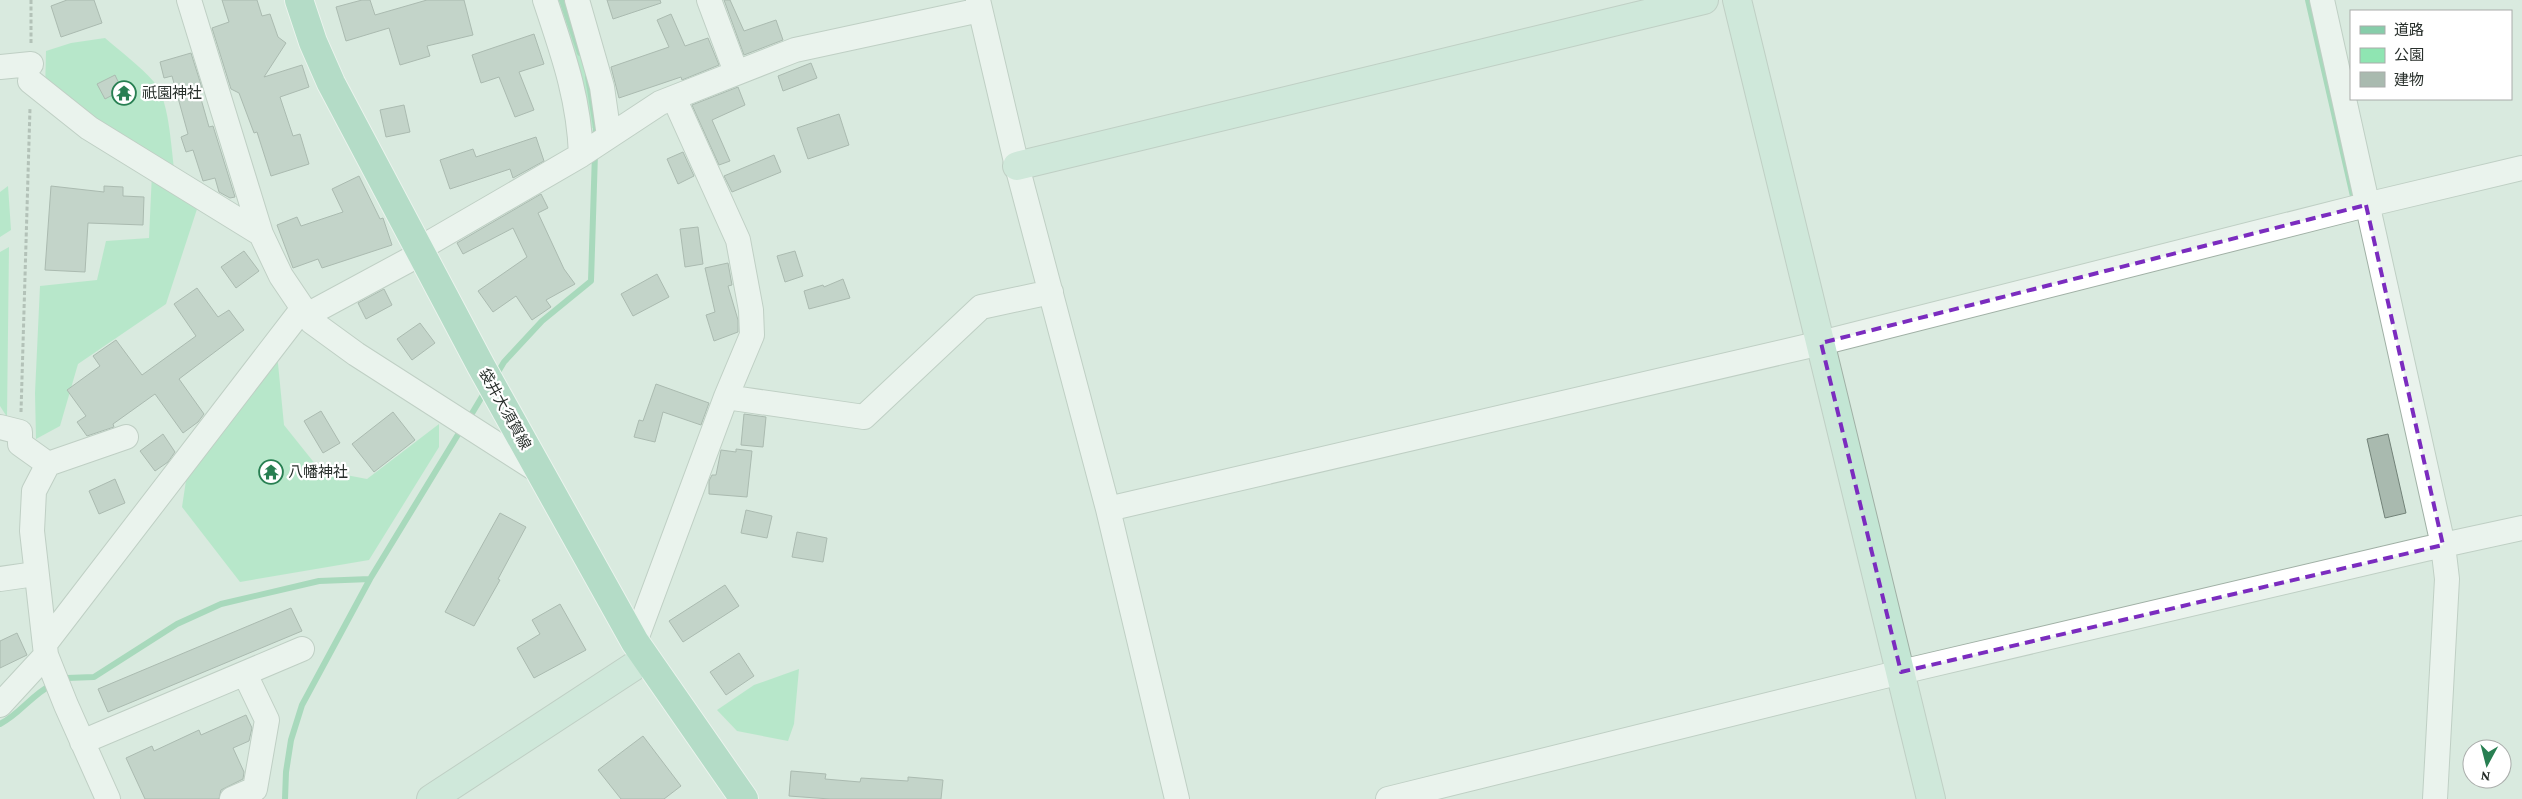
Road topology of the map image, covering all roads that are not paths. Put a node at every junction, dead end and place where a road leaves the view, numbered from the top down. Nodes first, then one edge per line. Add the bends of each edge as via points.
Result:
1 (190, 0) edge
2 (299, 0) edge
3 (545, 0) edge
4 (576, 0) edge
5 (709, 0) edge
6 (1704, 0) edge
7 (1737, 0) edge
8 (2322, 0) edge
9 (979, 5) edge
10 (0, 67) edge
11 (736, 72) junction
12 (674, 98) junction
13 (609, 136) junction
14 (581, 155) junction
15 (1017, 166) junction
16 (2522, 168) edge
17 (2366, 204) junction
18 (261, 234) junction
19 (421, 251) junction
20 (1050, 292) junction
21 (305, 312) junction
22 (1821, 343) junction
23 (726, 397) junction
24 (10, 430) edge
25 (126, 437) dead end
26 (48, 464) junction
27 (540, 472) junction
28 (1108, 509) junction
29 (2522, 528) edge
30 (2434, 547) junction
31 (35, 574) junction
32 (0, 579) edge
33 (45, 649) junction
34 (302, 649) dead end
35 (640, 650) junction
36 (1901, 672) junction
37 (245, 674) junction
38 (0, 705) edge
39 (82, 742) junction
40 (108, 799) edge
41 (232, 799) edge
42 (430, 799) edge
43 (744, 799) edge
44 (1177, 799) edge
45 (1388, 799) edge
46 (1931, 799) edge
47 (2435, 799) edge

1 - 18 street
2 - 19 main road, 袋井大須賀線 via 331,83
3 - 14 street via 574,88
4 - 13 street via 602,87
5 - 11 street
6 - 15 street
7 - 22 street
8 - 17 street
9 - 11 street via 805,48
9 - 15 street
10 - 18 street via 30,73 89,128
11 - 12 street
12 - 13 street
12 - 23 street via 738,240 751,310 752,335
13 - 14 street
14 - 19 street
15 - 20 street
16 - 17 street
17 - 22 street
17 - 30 street
18 - 21 street via 280,276
19 - 21 street
19 - 27 main road, 袋井大須賀線
20 - 23 street via 981,307 864,417
20 - 28 street
21 - 27 street via 312,322 356,354
21 - 33 street
22 - 28 street
22 - 36 street
23 - 35 street
24 - 26 street via 20,444
25 - 26 street
26 - 31 street via 34,491
27 - 35 main road, 袋井大須賀線
28 - 44 street
29 - 30 street
30 - 36 street
30 - 47 street via 2447,578
31 - 32 street
31 - 33 street
33 - 38 street
33 - 39 street
34 - 37 street
35 - 42 street
35 - 43 main road, 袋井大須賀線
36 - 45 street
36 - 46 street
37 - 39 street
37 - 41 street via 267,720 255,789
39 - 40 street

